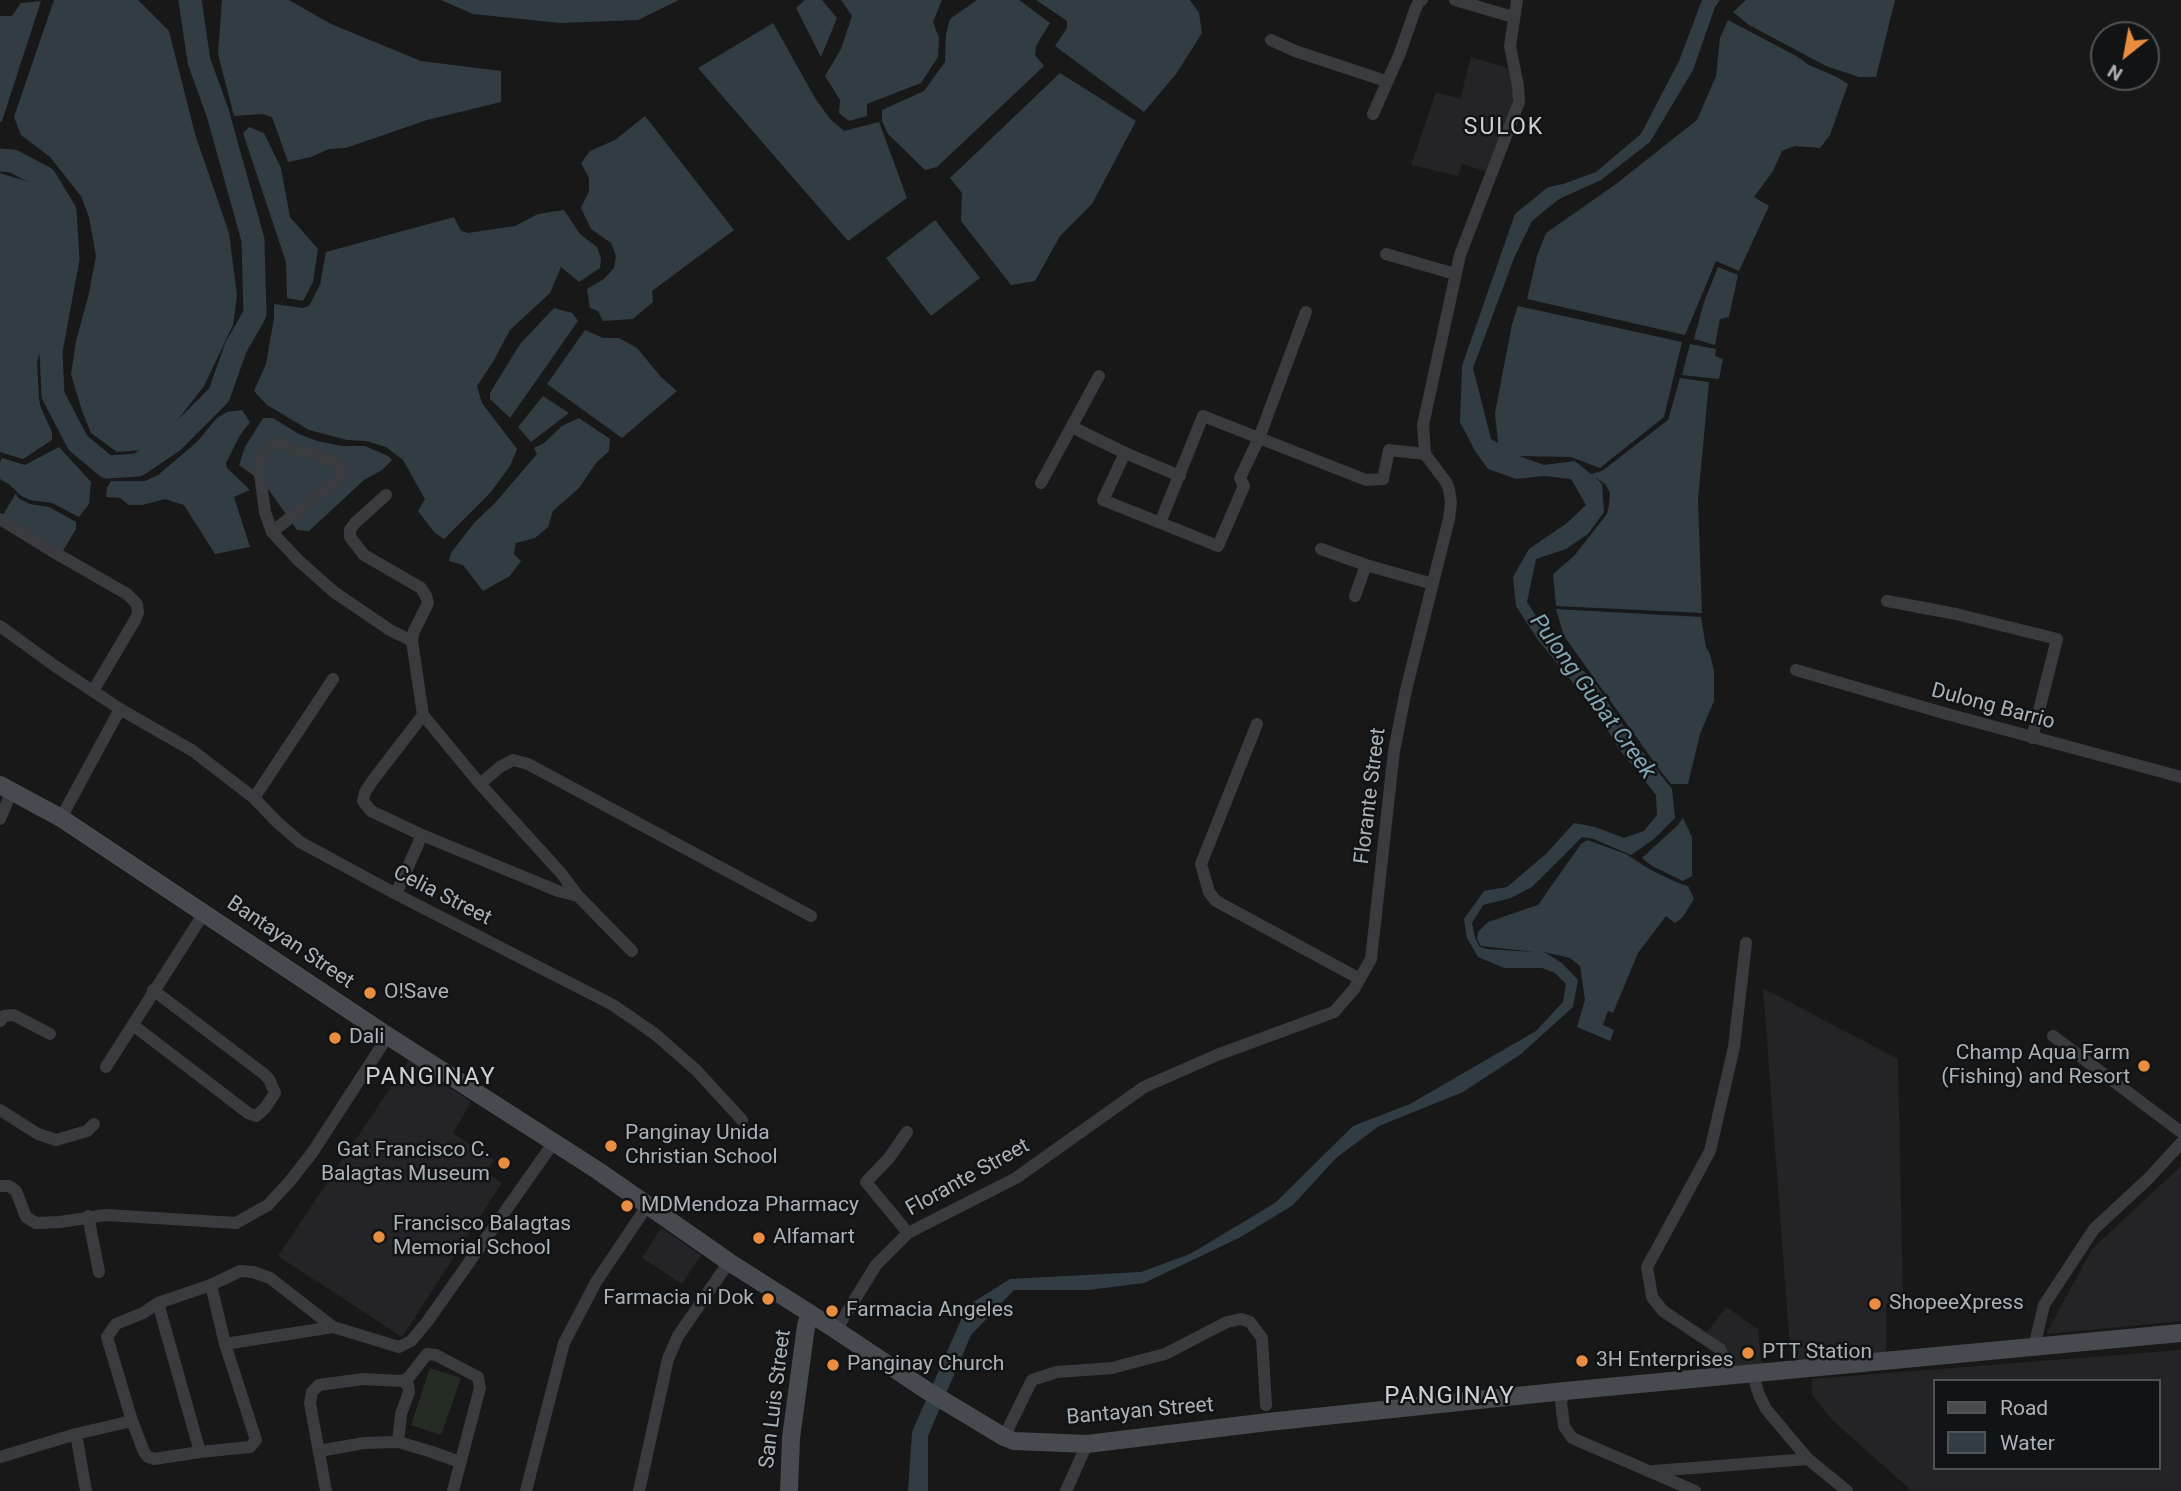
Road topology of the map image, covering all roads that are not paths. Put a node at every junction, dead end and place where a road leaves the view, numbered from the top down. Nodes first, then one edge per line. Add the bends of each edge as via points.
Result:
1 (1422, 0) edge
2 (1455, 0) edge
3 (1517, 0) edge
4 (1513, 17) junction
5 (1271, 40) dead end
6 (1385, 81) junction
7 (1373, 114) dead end
8 (1386, 254) dead end
9 (1455, 274) junction
10 (1306, 312) dead end
11 (1099, 376) dead end
12 (1072, 427) junction
13 (1259, 438) junction
14 (1125, 453) junction
15 (1425, 454) junction
16 (1180, 476) junction
17 (1041, 483) dead end
18 (386, 495) dead end
19 (0, 519) edge
20 (1160, 523) junction
21 (272, 532) junction
22 (1321, 549) dead end
23 (1366, 565) junction
24 (1433, 584) junction
25 (1354, 596) dead end
26 (1887, 601) dead end
27 (0, 626) edge
28 (412, 640) junction
29 (1796, 670) dead end
30 (333, 679) dead end
31 (93, 691) junction
32 (120, 709) junction
33 (423, 715) junction
34 (1256, 724) dead end
35 (2032, 738) junction
36 (2181, 777) edge
37 (480, 784) junction
38 (6, 788) edge
39 (254, 798) junction
40 (61, 818) junction
41 (0, 819) edge
42 (422, 835) junction
43 (396, 894) junction
44 (578, 896) junction
45 (204, 914) junction
46 (811, 916) dead end
47 (1746, 943) dead end
48 (632, 951) dead end
49 (1360, 979) junction
50 (153, 990) junction
51 (0, 1021) edge
52 (133, 1025) junction
53 (50, 1034) dead end
54 (388, 1036) junction
55 (2053, 1036) dead end
56 (106, 1067) dead end
57 (0, 1110) edge
58 (742, 1120) dead end
59 (94, 1124) dead end
60 (907, 1132) dead end
61 (2181, 1132) edge
62 (554, 1142) junction
63 (2181, 1143) edge
64 (0, 1186) edge
65 (647, 1206) junction
66 (88, 1216) junction
67 (908, 1233) junction
68 (729, 1262) junction
69 (99, 1272) dead end
70 (212, 1285) junction
71 (158, 1303) junction
72 (810, 1313) junction
73 (333, 1327) junction
74 (836, 1330) junction
75 (2181, 1333) edge
76 (225, 1344) junction
77 (2034, 1347) junction
78 (1753, 1375) junction
79 (1726, 1377) junction
80 (403, 1381) junction
81 (1565, 1391) junction
82 (1267, 1415) junction
83 (132, 1421) junction
84 (76, 1434) junction
85 (1004, 1437) junction
86 (398, 1443) junction
87 (1087, 1444) junction
88 (200, 1451) junction
89 (319, 1451) junction
90 (0, 1457) edge
91 (1808, 1459) junction
92 (460, 1462) junction
93 (1650, 1472) junction
94 (86, 1491) edge
95 (326, 1491) edge
96 (453, 1491) edge
97 (526, 1491) edge
98 (639, 1491) edge
99 (789, 1491) edge
100 (1066, 1491) edge
101 (1695, 1491) edge
102 (1847, 1491) edge

1 - 6 street
2 - 4 street
3 - 4 street
4 - 9 street via 1510,46 1519,102
5 - 6 street
6 - 7 street
8 - 9 street
9 - 15 street via 1423,425
10 - 13 street
11 - 12 street
12 - 14 street
12 - 17 street
13 - 15 street via 1366,480 1383,479 1389,450
13 - 16 street via 1203,416
13 - 20 street via 1240,478 1244,486 1218,546
14 - 16 street
14 - 20 street via 1103,500
15 - 24 street, Florante Street via 1446,481 1451,503
16 - 20 street
18 - 28 street via 355,523 350,537 364,555 421,588 426,596 428,603
19 - 31 street via 137,604 135,620
21 - 21 street via 260,475 265,449 277,443 342,467 340,478
21 - 28 street via 334,592
22 - 23 street
23 - 24 street
23 - 25 street
24 - 49 street, Florante Street via 1394,751 1371,959
26 - 35 street via 2057,639
27 - 31 street, Celia Street
28 - 33 street
29 - 35 street, Dulong Barrio
30 - 39 street
31 - 32 street, Celia Street
32 - 39 street, Celia Street via 193,751
32 - 40 street
33 - 37 street
33 - 42 street via 373,780 363,801 371,811
34 - 49 street via 1201,864 1209,892 1216,901
35 - 36 street, Dulong Barrio
37 - 44 street
37 - 46 street via 513,760 528,764
38 - 40 main road, Bantayan Street
38 - 41 street
39 - 43 street, Celia Street via 300,842
40 - 45 main road, Bantayan Street
42 - 43 street
42 - 44 street
43 - 58 street, Celia Street via 614,1005 696,1070
44 - 48 street
45 - 50 street
45 - 54 main road, Bantayan Street
47 - 79 street via 1734,1047 1710,1151 1647,1267 1652,1297 1663,1311 1720,1349
49 - 67 street, Florante Street via 1334,1012 1144,1087 1016,1178
50 - 52 street
50 - 52 street via 264,1074 275,1093 256,1116 248,1113
51 - 53 street via 14,1015
52 - 56 street
54 - 62 main road, Bantayan Street
54 - 66 street via 312,1153 268,1205 236,1223
55 - 61 street
57 - 59 street via 56,1140 87,1131
60 - 67 street via 866,1182
62 - 65 main road, Bantayan Street
62 - 73 street via 411,1341 399,1347
63 - 77 street via 2094,1229 2044,1305
64 - 66 street via 16,1191 30,1221 60,1222
65 - 68 main road, Bantayan Street
65 - 97 street via 596,1282 564,1343
66 - 69 street
67 - 74 street, Florante Street via 876,1265
68 - 72 main road, Bantayan Street
68 - 98 street via 678,1336 668,1359
70 - 71 street
70 - 73 street via 240,1271 254,1272 270,1278
70 - 76 street
71 - 83 street via 116,1324 107,1336
71 - 88 street
72 - 74 main road, Bantayan Street
72 - 99 main road, San Luis Street via 791,1438
73 - 76 street
74 - 85 main road, Bantayan Street
75 - 77 main road, Bantayan Street
76 - 88 street via 256,1440 250,1447
77 - 78 main road, Bantayan Street
78 - 79 main road, Bantayan Street
78 - 91 street via 1766,1409
79 - 81 main road, Bantayan Street
80 - 86 street via 409,1392
80 - 89 street via 363,1379 319,1385 310,1403
80 - 92 street via 427,1354 478,1377 480,1388
81 - 82 main road, Bantayan Street
81 - 93 street via 1561,1402 1564,1426 1572,1437
82 - 85 street via 1262,1338 1250,1322 1241,1319 1165,1354 1112,1368 1057,1372 1032,1380
82 - 87 main road, Bantayan Street
83 - 84 street
83 - 88 street via 149,1457
84 - 90 street
84 - 94 street
85 - 87 main road, Bantayan Street
86 - 89 street
86 - 92 street
87 - 100 street
89 - 95 street
91 - 93 street
91 - 102 street
92 - 96 street
93 - 101 street

